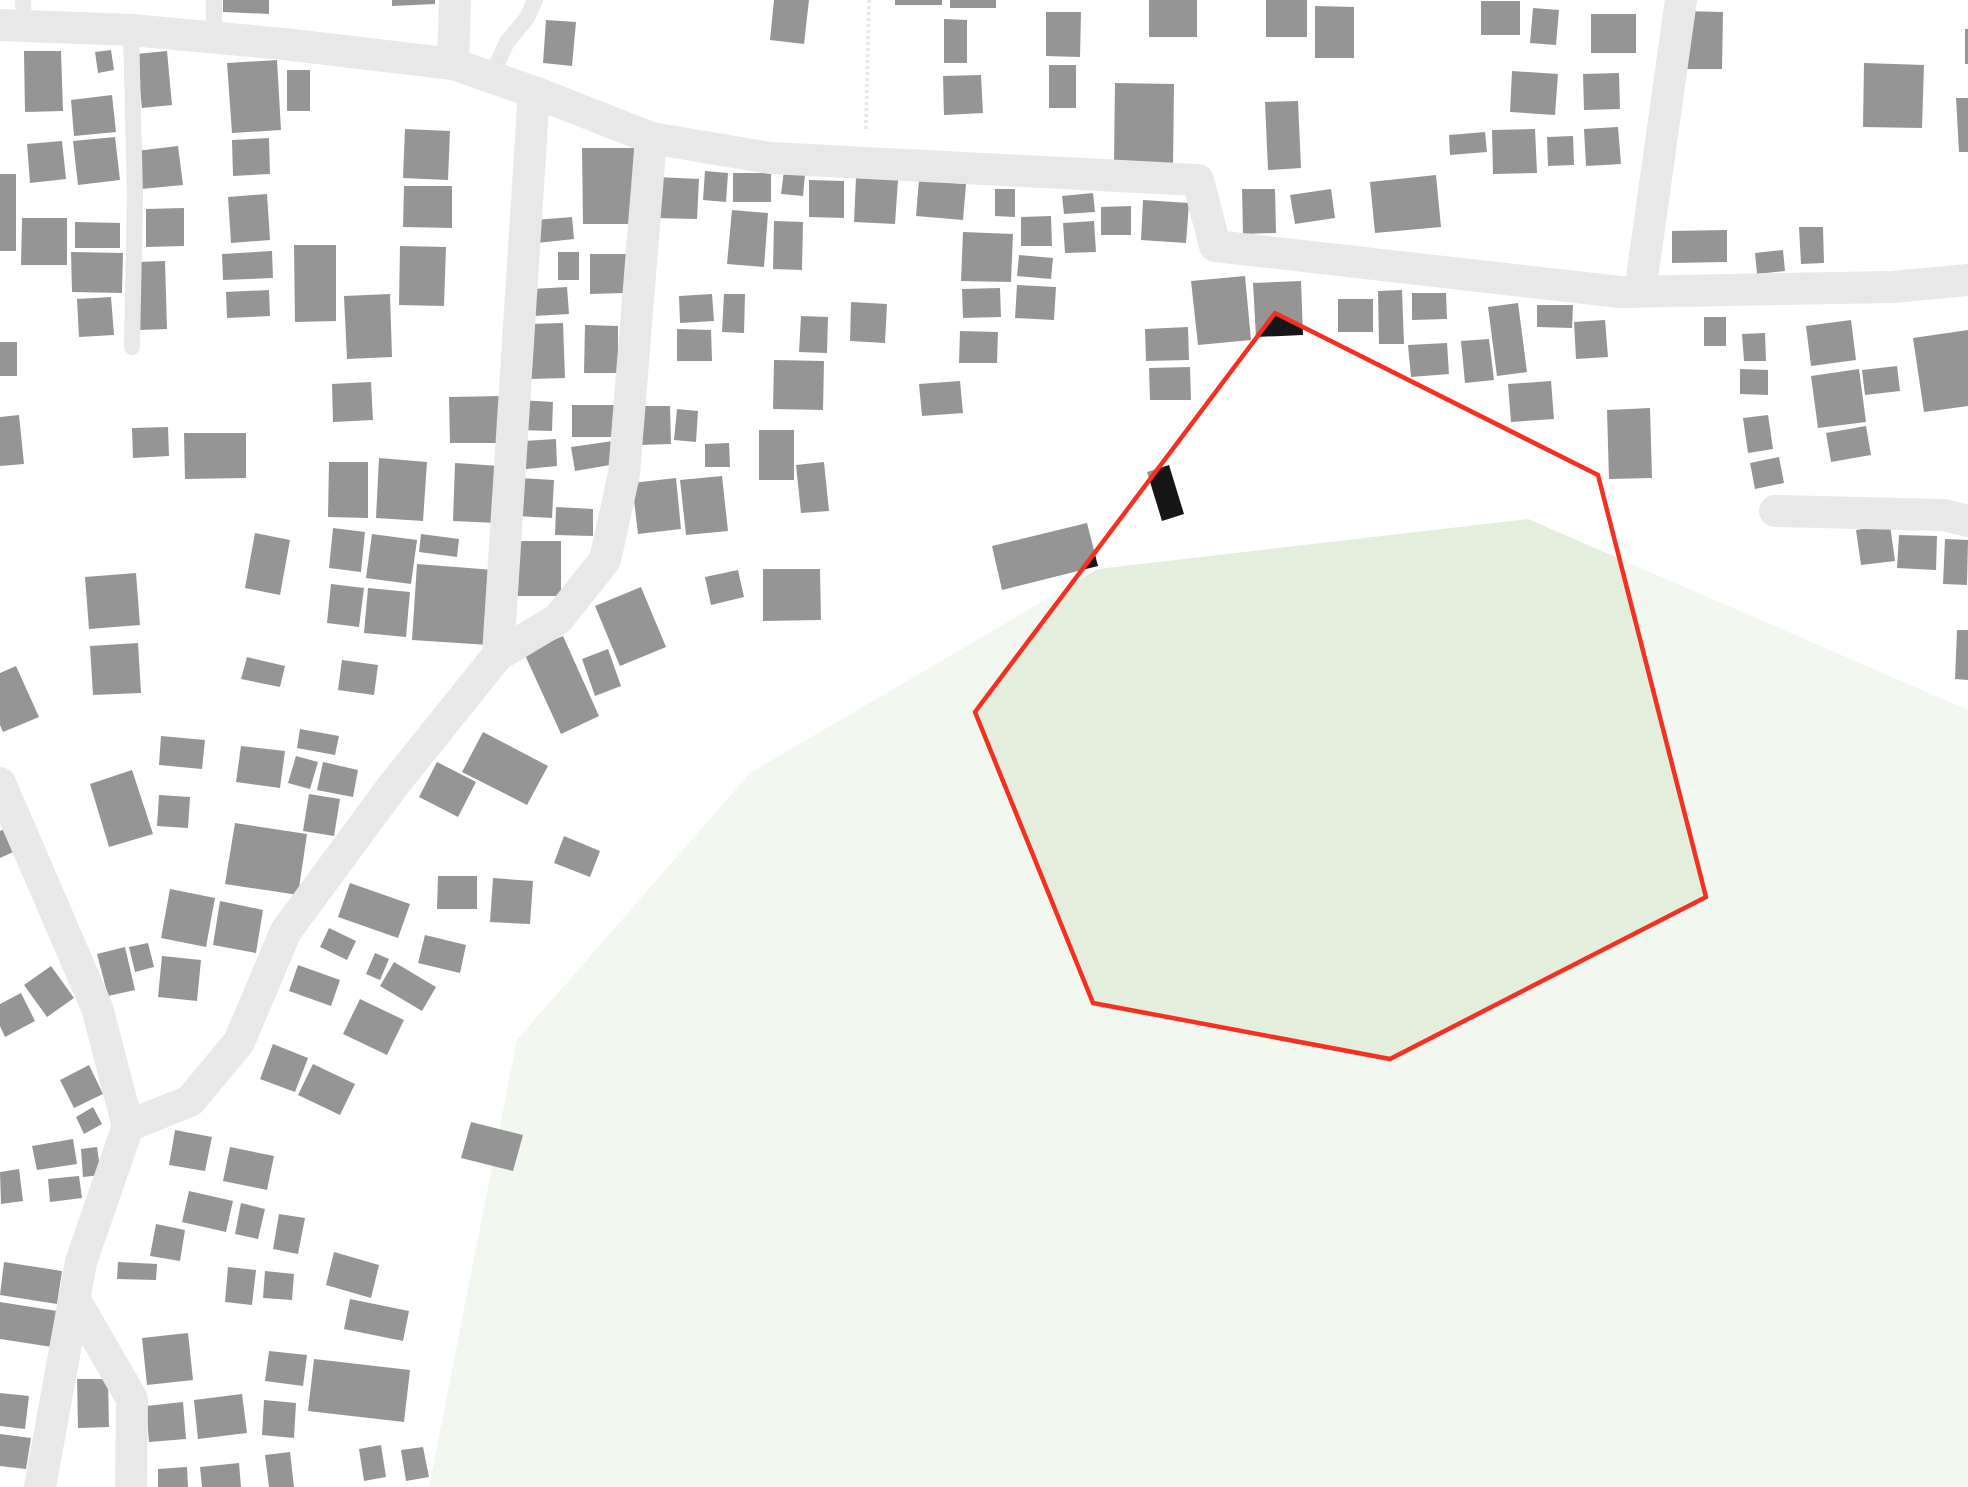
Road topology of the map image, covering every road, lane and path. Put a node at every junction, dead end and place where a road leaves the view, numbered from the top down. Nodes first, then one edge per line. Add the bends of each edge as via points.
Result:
1 (214, 0) edge
2 (455, 0) edge
3 (535, 0) edge
4 (869, 0) edge
5 (1680, 0) edge
6 (16, 17) edge
7 (131, 30) junction
8 (214, 38) junction
9 (453, 64) junction
10 (491, 77) junction
11 (534, 92) junction
12 (651, 138) junction
13 (865, 163) junction
14 (1968, 280) edge
15 (1640, 292) junction
16 (132, 347) dead end
17 (1775, 511) dead end
18 (1968, 520) edge
19 (498, 655) junction
20 (0, 783) edge
21 (128, 1126) junction
22 (75, 1300) junction
23 (40, 1487) edge
24 (131, 1487) edge

1 - 8 lane
2 - 9 street
3 - 10 lane via 527,18 507,42
4 - 13 path
5 - 15 street
6 - 7 street
7 - 8 street
7 - 16 lane via 135,196
8 - 9 street
9 - 10 street
10 - 11 street
11 - 12 street
11 - 19 street
12 - 13 street via 770,158
12 - 19 street via 624,474 604,560 558,619
13 - 15 street via 1198,180 1215,246
14 - 15 street via 1893,287
17 - 18 street via 1944,515
19 - 21 street via 392,787 286,932 238,1042 190,1101
20 - 21 street via 98,1008
21 - 22 street via 81,1262
22 - 23 street
22 - 24 street via 132,1399

